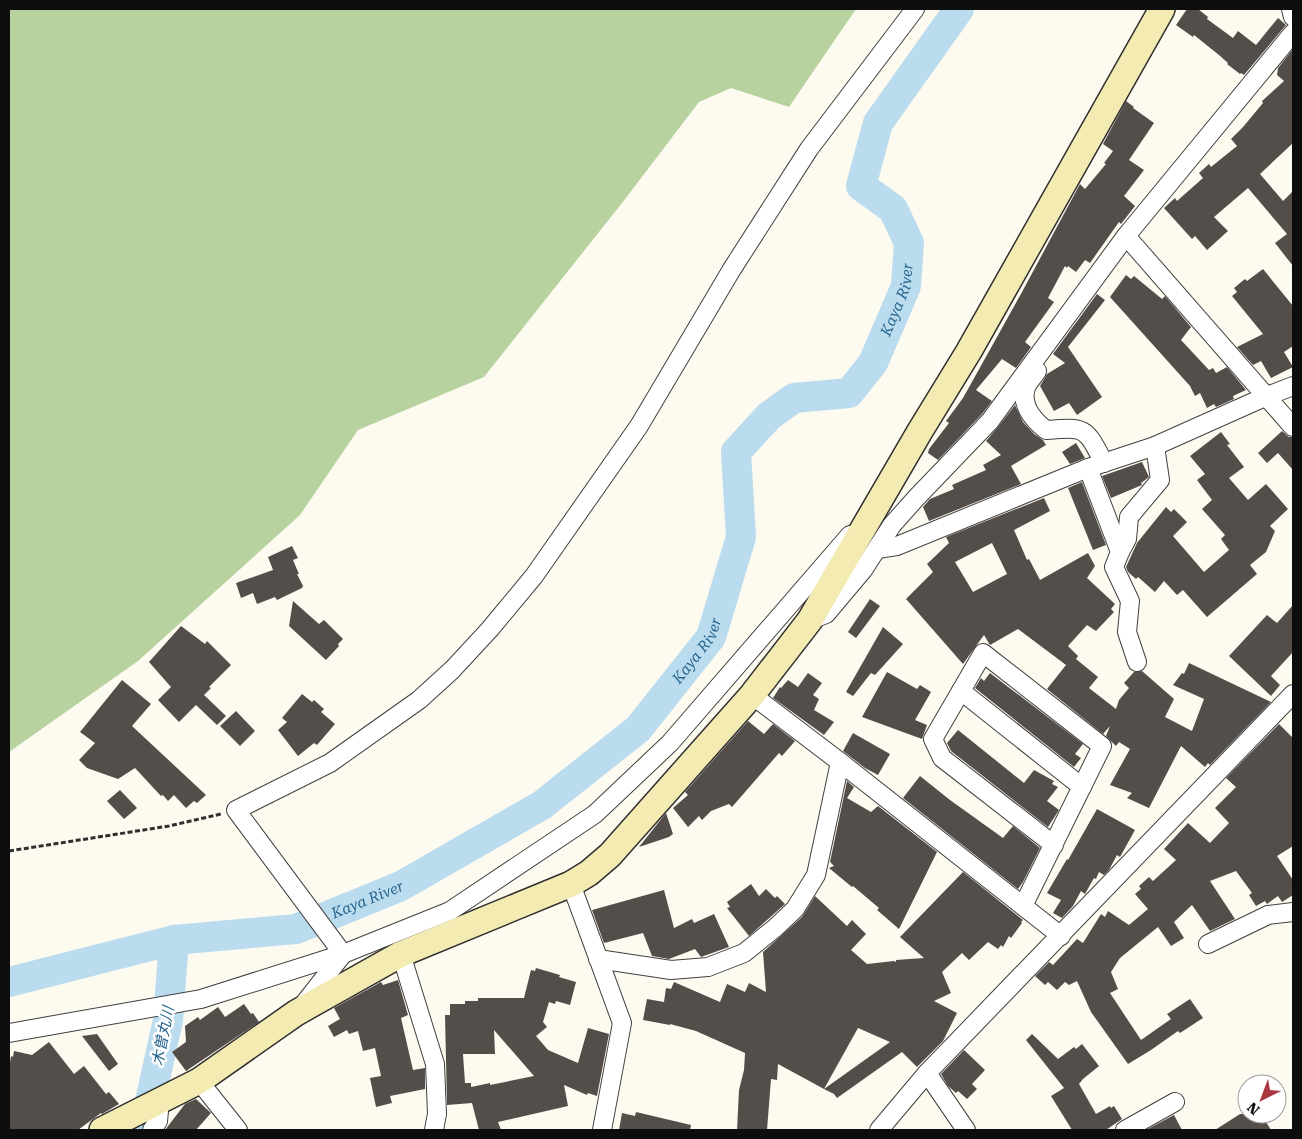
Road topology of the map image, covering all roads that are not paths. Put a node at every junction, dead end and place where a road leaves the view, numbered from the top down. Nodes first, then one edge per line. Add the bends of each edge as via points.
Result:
1 (915, 9) edge
2 (1162, 9) edge
3 (1292, 9) edge
4 (1293, 17) edge
5 (1293, 33) edge
6 (1126, 236) junction
7 (1035, 359) junction
8 (1293, 386) edge
9 (1267, 396) junction
10 (1293, 427) edge
11 (1155, 446) junction
12 (1096, 466) junction
13 (869, 540) junction
14 (1120, 552) junction
15 (1137, 662) dead end
16 (961, 691) junction
17 (1293, 694) edge
18 (752, 695) junction
19 (840, 762) junction
20 (1082, 787) junction
21 (1054, 845) junction
22 (570, 884) junction
23 (1023, 906) junction
24 (1293, 912) edge
25 (1061, 936) junction
26 (1208, 944) dead end
27 (343, 954) junction
28 (402, 954) junction
29 (598, 959) junction
30 (296, 1014) junction
31 (9, 1032) edge
32 (927, 1073) junction
33 (199, 1081) junction
34 (160, 1101) junction
35 (1175, 1102) dead end
36 (1136, 1128) edge
37 (102, 1130) edge
38 (152, 1130) edge
39 (238, 1130) edge
40 (434, 1130) edge
41 (602, 1130) edge
42 (879, 1130) edge
43 (966, 1130) edge

1 - 27 street via 809,149 732,269 639,426 534,576 452,670 418,700 330,763 238,812
2 - 13 street via 969,351
3 - 4 street
5 - 6 street
6 - 7 street
6 - 9 street
7 - 12 street via 1042,365 1027,386 1025,404 1034,421 1046,430 1076,428 1089,435
7 - 13 street via 990,421 892,525
8 - 9 street
9 - 10 street
9 - 11 street
11 - 12 street
11 - 14 street via 1160,480 1129,517 1127,539
12 - 13 street via 897,546
12 - 14 street
13 - 18 street
13 - 27 street via 852,533 670,744 595,814 450,911
14 - 15 street via 1114,567 1130,601 1127,632
16 - 20 street
16 - 20 street via 983,653 1102,746
16 - 21 street via 933,739 942,758
17 - 25 street
18 - 19 street
18 - 22 street via 610,855 590,873
19 - 23 street
19 - 29 street via 816,875 795,909 775,928 744,953 708,967 671,970
20 - 21 street
21 - 23 street
22 - 28 street
22 - 29 street
23 - 25 street
24 - 26 street via 1268,915
25 - 32 street
27 - 30 street
27 - 31 street via 201,999
28 - 30 street
28 - 40 street via 435,1064 437,1114
29 - 41 street via 622,1023
30 - 33 street
32 - 42 street
32 - 43 street
33 - 34 street
33 - 39 street
34 - 37 street
34 - 38 street via 158,1121
35 - 36 street

